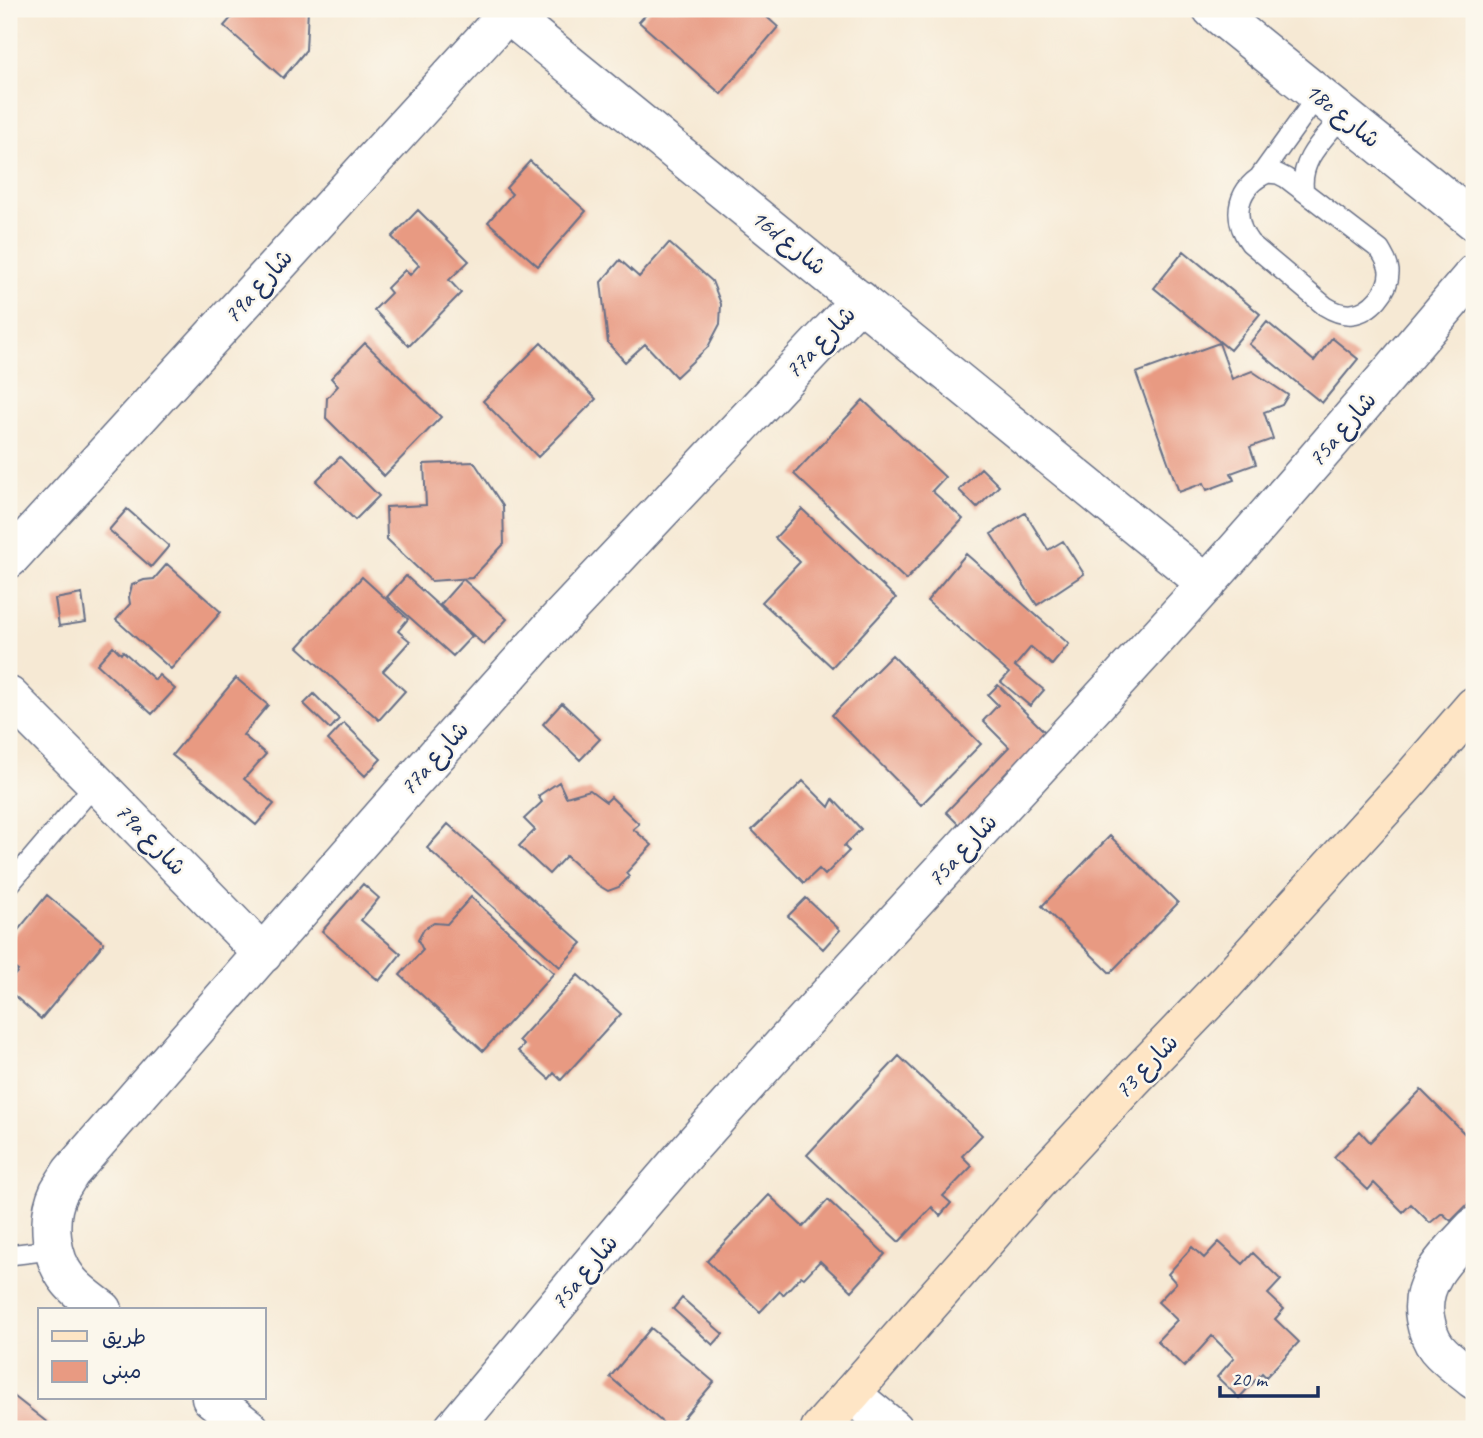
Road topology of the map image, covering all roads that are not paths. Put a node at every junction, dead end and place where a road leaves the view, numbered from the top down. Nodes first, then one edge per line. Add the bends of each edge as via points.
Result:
1 (1212, 9) edge
2 (504, 11) edge
3 (1331, 105) junction
4 (1260, 176) junction
5 (1304, 192) junction
6 (1474, 221) edge
7 (1474, 274) edge
8 (860, 300) junction
9 (9, 559) edge
10 (1207, 583) junction
11 (9, 696) edge
12 (1474, 706) edge
13 (96, 783) junction
14 (9, 885) edge
15 (263, 954) junction
16 (1474, 1227) edge
17 (53, 1242) junction
18 (9, 1255) edge
19 (101, 1308) edge
20 (1474, 1380) edge
21 (214, 1400) edge
22 (843, 1415) edge
23 (250, 1429) edge
24 (453, 1429) edge
25 (894, 1429) edge

1 - 3 street, 18c شارع
2 - 8 street, 16d شارع
2 - 9 street, 79a شارع
3 - 4 lane
3 - 5 lane via 1306,163
3 - 6 street, 18c شارع
4 - 5 lane via 1278,174
4 - 5 lane via 1239,205 1241,232 1325,306 1349,315 1362,312 1388,282 1386,260 1380,250
7 - 10 street, 75a شارع
8 - 10 street, 16d شارع
8 - 15 street, 77a شارع via 556,622
10 - 24 street, 75a شارع via 698,1139
11 - 13 street, 79a شارع
12 - 22 street, شارع 73 via 1227,981 1037,1182
13 - 14 lane
13 - 15 street, 79a شارع
15 - 17 street, 77a شارع via 71,1172 58,1193 52,1217
16 - 20 street via 1432,1275 1424,1311 1436,1346
17 - 18 lane via 34,1252
17 - 19 street via 69,1281
21 - 23 street
22 - 25 street

